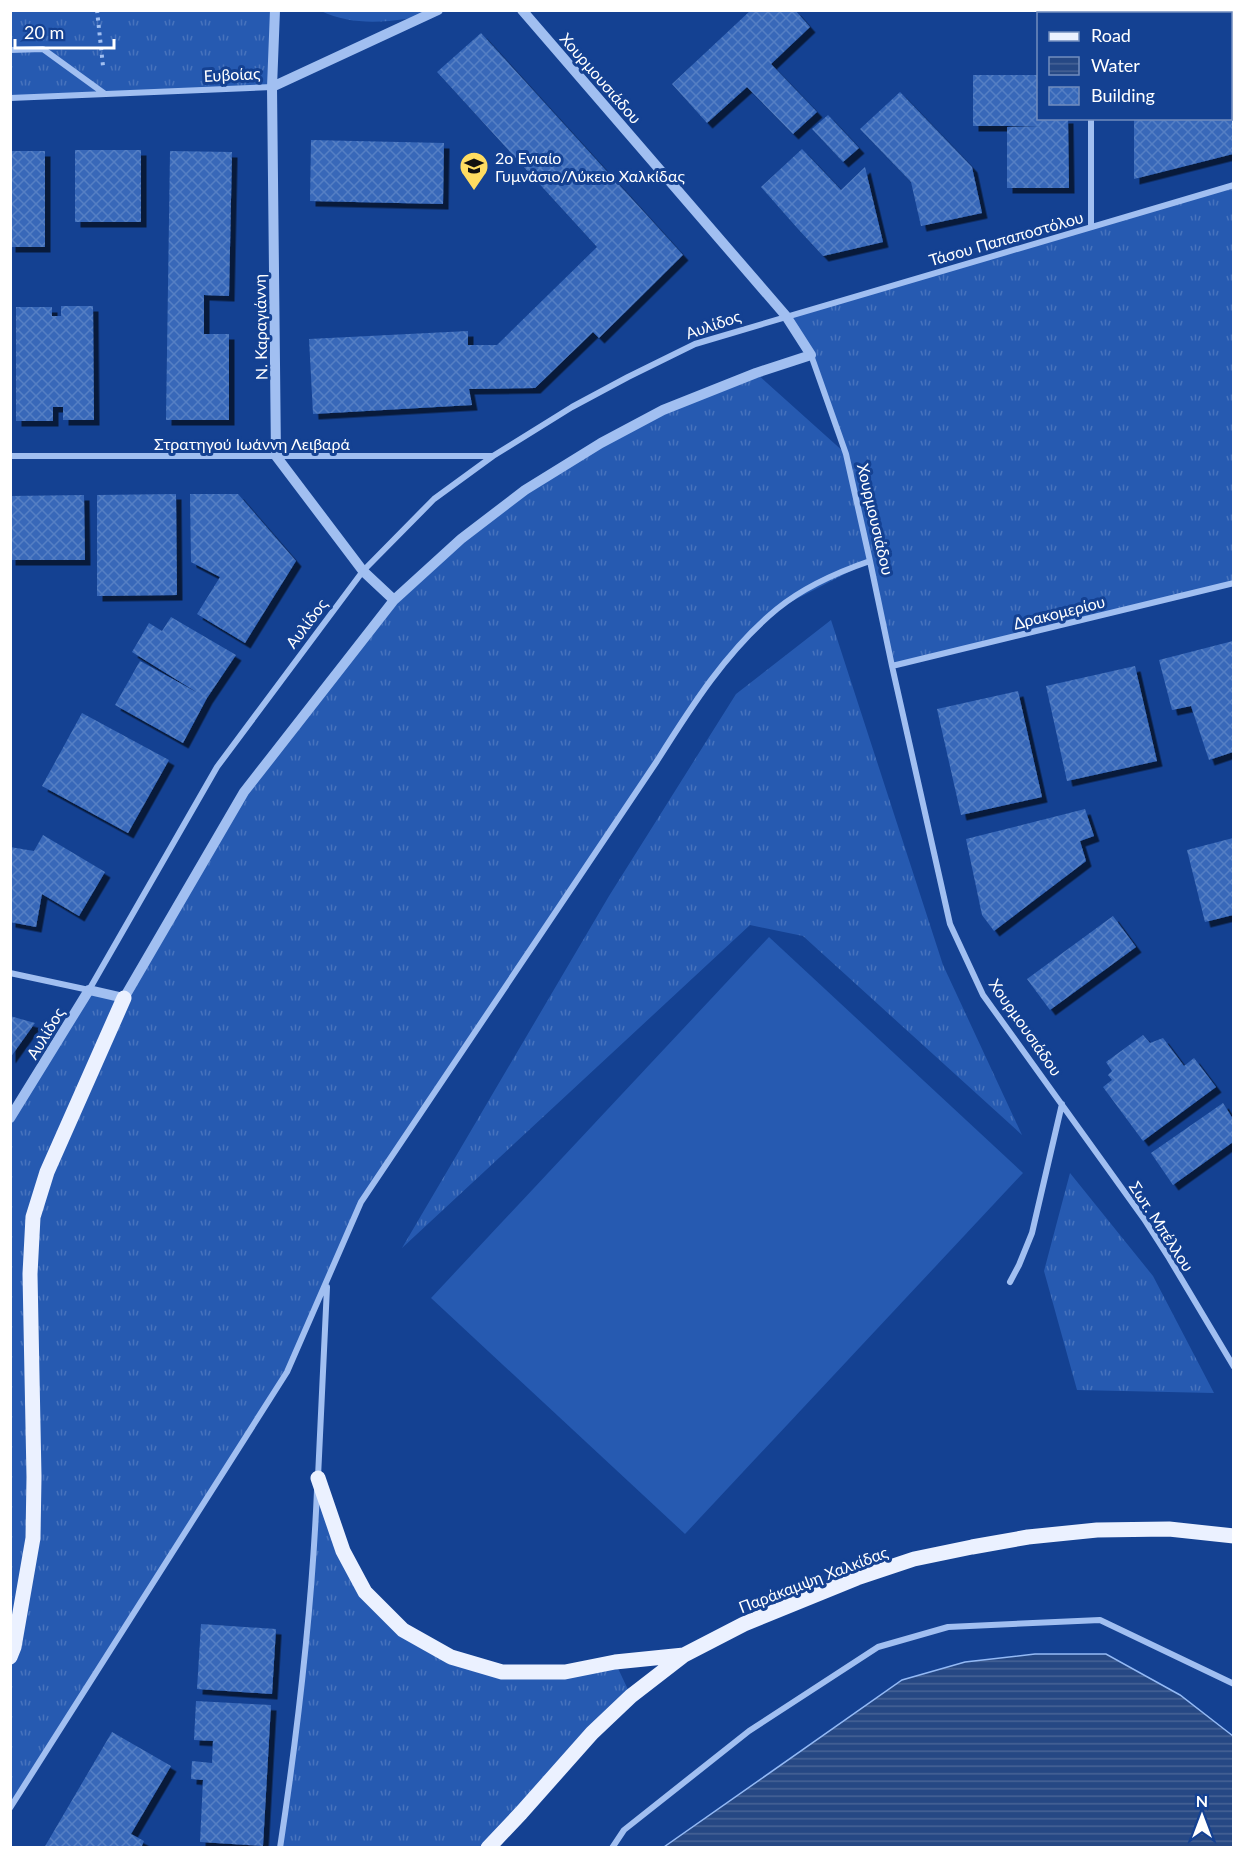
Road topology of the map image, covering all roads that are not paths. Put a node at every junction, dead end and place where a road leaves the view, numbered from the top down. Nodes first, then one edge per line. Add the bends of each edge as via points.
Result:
1 (274, 10) edge
2 (438, 10) edge
3 (522, 10) edge
4 (10, 50) edge
5 (272, 87) junction
6 (105, 95) junction
7 (10, 98) edge
8 (1091, 120) edge
9 (1233, 185) edge
10 (1091, 227) junction
11 (786, 316) junction
12 (811, 355) junction
13 (10, 456) edge
14 (276, 456) junction
15 (493, 456) junction
16 (870, 561) junction
17 (363, 571) junction
18 (1233, 583) edge
19 (394, 600) junction
20 (892, 666) junction
21 (10, 973) edge
22 (89, 990) junction
23 (124, 998) junction
24 (1062, 1104) junction
25 (10, 1118) edge
26 (328, 1281) junction
27 (1010, 1282) dead end
28 (1233, 1367) edge
29 (318, 1478) junction
30 (1233, 1536) edge
31 (684, 1655) junction
32 (10, 1657) edge
33 (1233, 1684) edge
34 (10, 1808) edge
35 (280, 1848) edge
36 (488, 1848) edge
37 (612, 1848) edge

1 - 5 street, Ν. Καραγιάννη
2 - 5 street, Ευβοίας
3 - 11 street, Χουρμουσιάδου
4 - 6 street via 43,49
5 - 6 street, Ευβοίας
5 - 14 street, Ν. Καραγιάννη
6 - 7 street, Ευβοίας
8 - 10 street
9 - 10 street, Τάσου Παπαποστόλου
10 - 11 street, Τάσου Παπαποστόλου
11 - 12 street, Χουρμουσιάδου
11 - 15 street, Αυλίδος via 694,344 572,407
12 - 16 street, Χουρμουσιάδου via 846,454
12 - 19 street via 663,410 601,443 525,490 461,539
13 - 14 street, Στρατηγού Ιωάννη Λειβαρά
14 - 15 street, Στρατηγού Ιωάννη Λειβαρά
14 - 17 street
15 - 17 street, Αυλίδος via 434,499
16 - 20 street, Χουρμουσιάδου
16 - 26 street via 838,572 777,609 743,642 698,697 361,1202
17 - 19 street
17 - 22 street, Αυλίδος via 217,767
18 - 20 street, Δρακομερίου
19 - 23 street via 244,792
20 - 24 street, Χουρμουσιάδου via 950,924 983,995
21 - 22 street
22 - 23 street
22 - 25 street, Αυλίδος
23 - 32 main road via 47,1172 33,1217 33,1538
24 - 27 street via 1032,1233
24 - 28 street, Σωτ. Μπέλλου via 1163,1248
26 - 29 street
26 - 34 street via 286,1372
29 - 31 main road via 343,1551 365,1592 403,1630 451,1657 502,1672 565,1672
29 - 35 street via 312,1585
30 - 31 main road, Παράκαμψη Χαλκίδας via 1169,1529 1097,1530 1028,1537 914,1559 744,1624
31 - 36 main road, Παράκαμψη Χαλκίδας via 592,1732
33 - 37 street via 1100,1620 948,1627 878,1647 749,1731 624,1830

